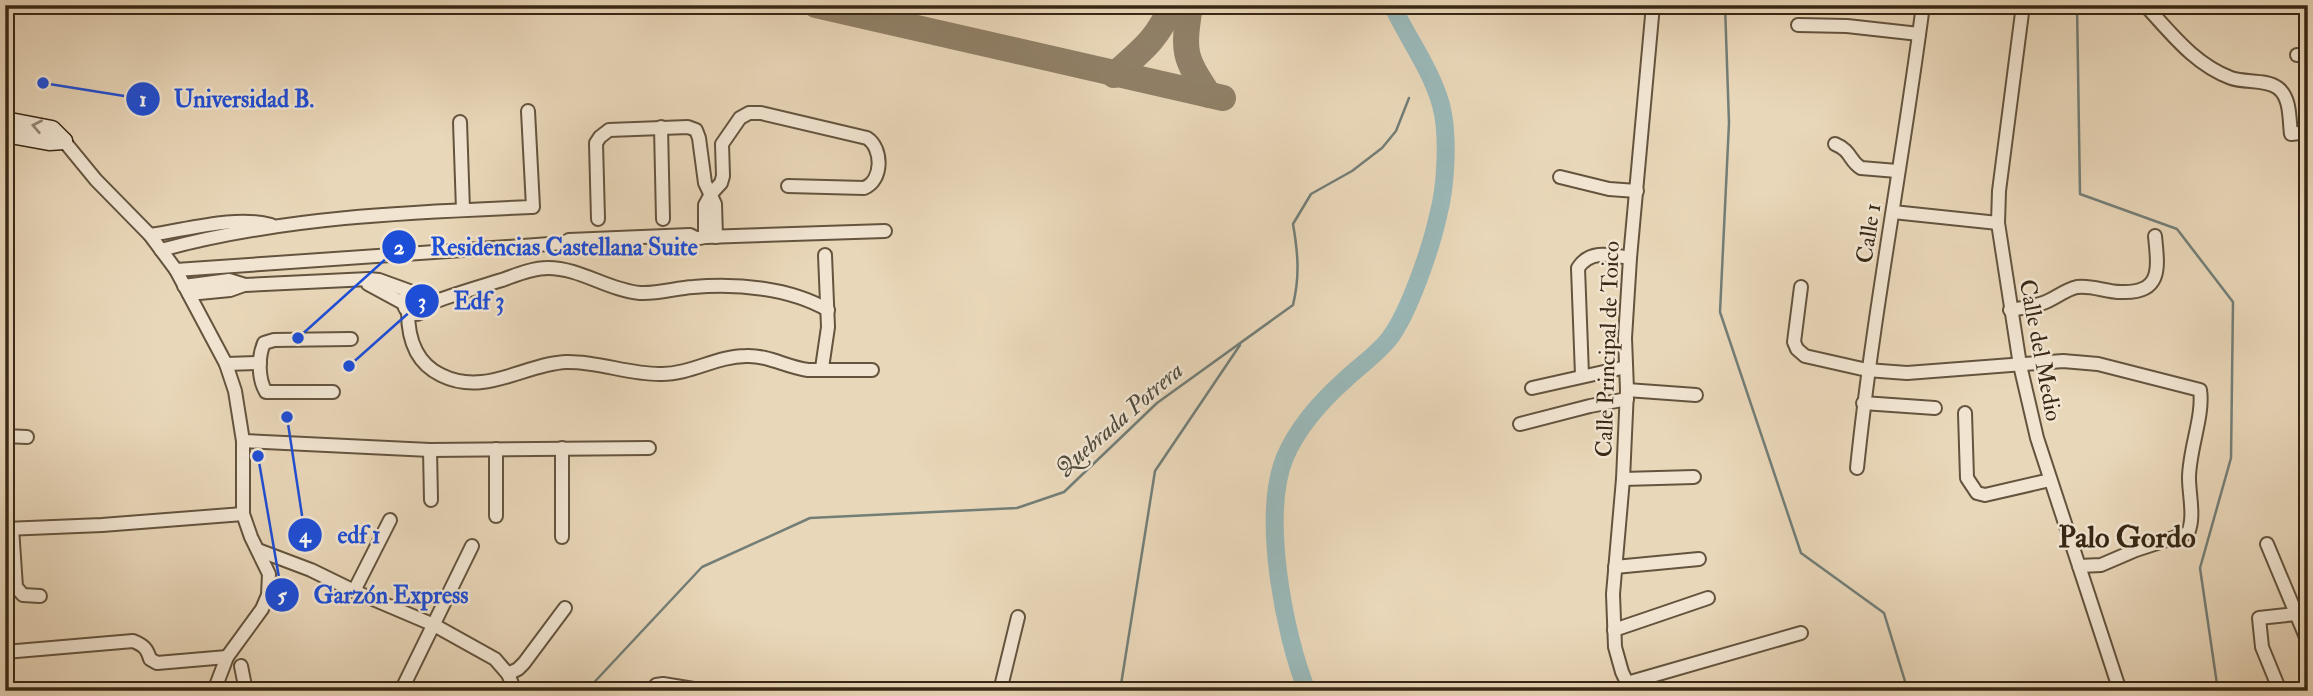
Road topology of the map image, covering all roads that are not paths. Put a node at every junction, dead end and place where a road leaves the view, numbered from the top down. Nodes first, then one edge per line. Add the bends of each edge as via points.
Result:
1 (1653, 5) edge
2 (1923, 5) edge
3 (2023, 5) edge
4 (2145, 5) edge
5 (1798, 25) dead end
6 (1919, 34) junction
7 (528, 111) dead end
8 (5, 120) edge
9 (460, 122) dead end
10 (661, 127) junction
11 (2308, 132) edge
12 (5, 134) edge
13 (64, 142) junction
14 (1835, 144) dead end
15 (1897, 171) junction
16 (1560, 177) dead end
17 (788, 186) dead end
18 (1637, 191) junction
19 (710, 195) junction
20 (463, 210) junction
21 (1894, 212) junction
22 (598, 219) dead end
23 (663, 219) dead end
24 (1998, 223) junction
25 (224, 230) junction
26 (885, 231) dead end
27 (150, 235) junction
28 (2155, 236) dead end
29 (706, 237) junction
30 (161, 250) junction
31 (825, 255) dead end
32 (1630, 258) junction
33 (176, 270) junction
34 (358, 281) junction
35 (1801, 287) dead end
36 (186, 290) junction
37 (463, 290) junction
38 (416, 292) junction
39 (414, 308) junction
40 (828, 310) junction
41 (2010, 310) junction
42 (351, 339) dead end
43 (260, 363) junction
44 (226, 364) junction
45 (2020, 365) junction
46 (1626, 366) junction
47 (822, 368) junction
48 (872, 370) dead end
49 (1867, 370) junction
50 (1583, 375) junction
51 (1532, 387) dead end
52 (333, 392) dead end
53 (1627, 395) junction
54 (1696, 395) dead end
55 (1863, 403) junction
56 (1935, 408) dead end
57 (1965, 413) dead end
58 (1520, 424) dead end
59 (5, 436) edge
60 (27, 436) dead end
61 (243, 441) junction
62 (562, 448) junction
63 (649, 448) dead end
64 (496, 449) junction
65 (430, 450) junction
66 (1857, 468) dead end
67 (1694, 477) dead end
68 (1623, 479) junction
69 (2050, 480) junction
70 (431, 500) dead end
71 (243, 514) junction
72 (496, 516) dead end
73 (390, 520) dead end
74 (9, 528) edge
75 (562, 537) dead end
76 (2267, 544) dead end
77 (472, 546) dead end
78 (258, 550) junction
79 (1699, 559) dead end
80 (2079, 566) junction
81 (1615, 567) junction
82 (354, 591) junction
83 (40, 596) dead end
84 (1708, 598) dead end
85 (565, 608) dead end
86 (2296, 614) junction
87 (1018, 617) dead end
88 (434, 625) junction
89 (1614, 630) junction
90 (1801, 633) dead end
91 (2308, 642) edge
92 (5, 652) edge
93 (227, 657) junction
94 (241, 666) dead end
95 (508, 674) junction
96 (1629, 687) edge
97 (214, 691) edge
98 (246, 691) edge
99 (401, 691) edge
100 (515, 691) edge
101 (651, 691) edge
102 (706, 691) edge
103 (1000, 691) edge
104 (2120, 691) edge
105 (2280, 691) edge

1 - 18 street, Calle Principal de Toico
2 - 6 street, Calle 1
3 - 24 street, Calle del Medio
4 - 11 street via 2211,69 2234,79 2277,87 2287,99 2291,134
5 - 6 street
6 - 15 street, Calle 1
7 - 20 street via 533,207
13 -> 8 street via 52,129
9 - 20 street
10 - 19 street via 696,130
10 - 22 street via 610,130 600,137 596,143
10 - 23 street
12 - 13 street
13 - 27 street
14 - 15 street via 1846,149 1861,168
15 - 21 street, Calle 1
16 - 18 street
17 - 19 street via 872,185 877,179 878,152 867,138 749,113 740,118 722,144 723,176
18 - 32 street, Calle Principal de Toico
19 - 29 street via 715,205
20 - 25 street
21 - 24 street
21 - 49 street, Calle 1
24 - 41 street, Calle del Medio
25 - 27 street
25 - 30 street
26 - 29 street
27 - 30 street
28 - 41 street via 2157,275 2146,287 2122,292 2074,288 2042,303
29 - 33 street via 569,240
30 - 33 street
31 - 40 street
32 - 46 street, Calle Principal de Toico
32 - 50 street via 1592,255 1578,268
33 - 36 street
34 - 36 street via 245,285 229,280
34 - 38 street via 379,280
34 - 39 street
35 - 49 street via 1794,338 1797,349 1805,356
36 - 44 street
37 - 38 street
37 - 39 street
37 - 40 street via 548,268 641,293 743,288 788,293
38 - 39 street via 406,296
38 - 39 street via 425,298
39 - 47 street via 415,351 428,367 458,381 499,380 563,362 661,374 743,356 765,357 798,369
40 - 47 street
41 - 45 street, Calle del Medio
42 - 43 street via 268,341 261,349
43 - 44 street
43 - 52 street via 261,383 270,394
44 - 61 street
45 - 49 street via 1907,373
45 - 69 street, Calle del Medio
45 - 80 street via 2086,362 2201,392 2190,466 2192,523 2188,533 2109,562
46 - 50 street
46 - 53 street, Calle Principal de Toico
47 - 48 street
49 - 55 street, Calle 1
50 - 51 street
53 - 54 street
53 - 58 street
53 - 68 street, Calle Principal de Toico
55 - 56 street
55 - 66 street, Calle 1
57 - 69 street via 1968,478 1977,493
59 - 60 street
61 - 65 street
61 - 71 street
62 - 63 street
62 - 64 street
62 - 75 street
64 - 65 street
64 - 72 street
65 - 70 street
67 - 68 street
68 - 81 street, Calle Principal de Toico
69 - 80 street, Calle del Medio
71 - 74 street
71 - 78 street
73 - 82 street
74 - 83 street via 16,587 23,595
76 - 86 street
77 - 88 street
78 - 82 street
78 - 93 street via 269,574 268,595
79 - 81 street
80 - 104 street, Calle del Medio
81 - 89 street, Calle Principal de Toico
82 - 88 street
84 - 89 street
85 - 95 street via 524,663
86 - 91 street
86 - 105 street via 2259,618 2262,647
87 - 103 street
88 - 95 street via 495,659
88 - 99 street
89 - 96 street, Calle Principal de Toico
90 - 96 street
92 - 93 street via 133,641 142,644 157,663
93 - 97 street
94 - 98 street
95 - 100 street
101 - 102 street via 663,684

